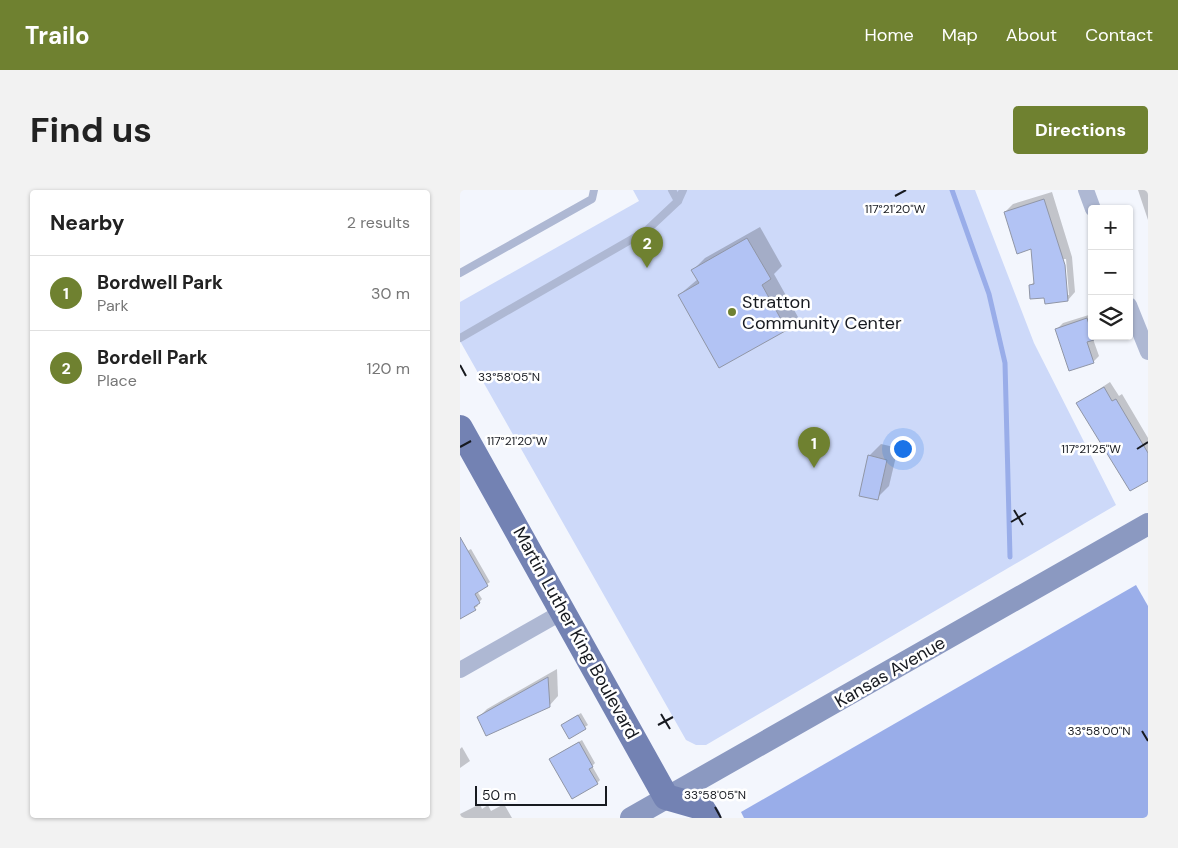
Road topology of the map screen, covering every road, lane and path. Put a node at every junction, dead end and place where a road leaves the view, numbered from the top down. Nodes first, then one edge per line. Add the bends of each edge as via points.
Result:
1 (594, 190) edge
2 (672, 190) edge
3 (683, 190) edge
4 (1086, 190) edge
5 (678, 200) junction
6 (1092, 205) edge
7 (460, 273) edge
8 (1133, 315) edge
9 (460, 338) edge
10 (1148, 352) edge
11 (460, 428) edge
12 (1148, 524) edge
13 (564, 611) junction
14 (460, 670) edge
15 (666, 808) edge
16 (631, 818) edge
17 (708, 818) edge

1 - 7 lane via 592,199
2 - 5 lane
3 - 5 lane
4 - 6 street
5 - 9 lane via 646,231
8 - 10 street
11 - 13 main road, Martin Luther King Boulevard
12 - 15 street, Kansas Avenue via 756,748
13 - 14 street
13 - 15 main road, Martin Luther King Boulevard
15 - 16 street, Kansas Avenue
15 - 17 main road via 701,807

